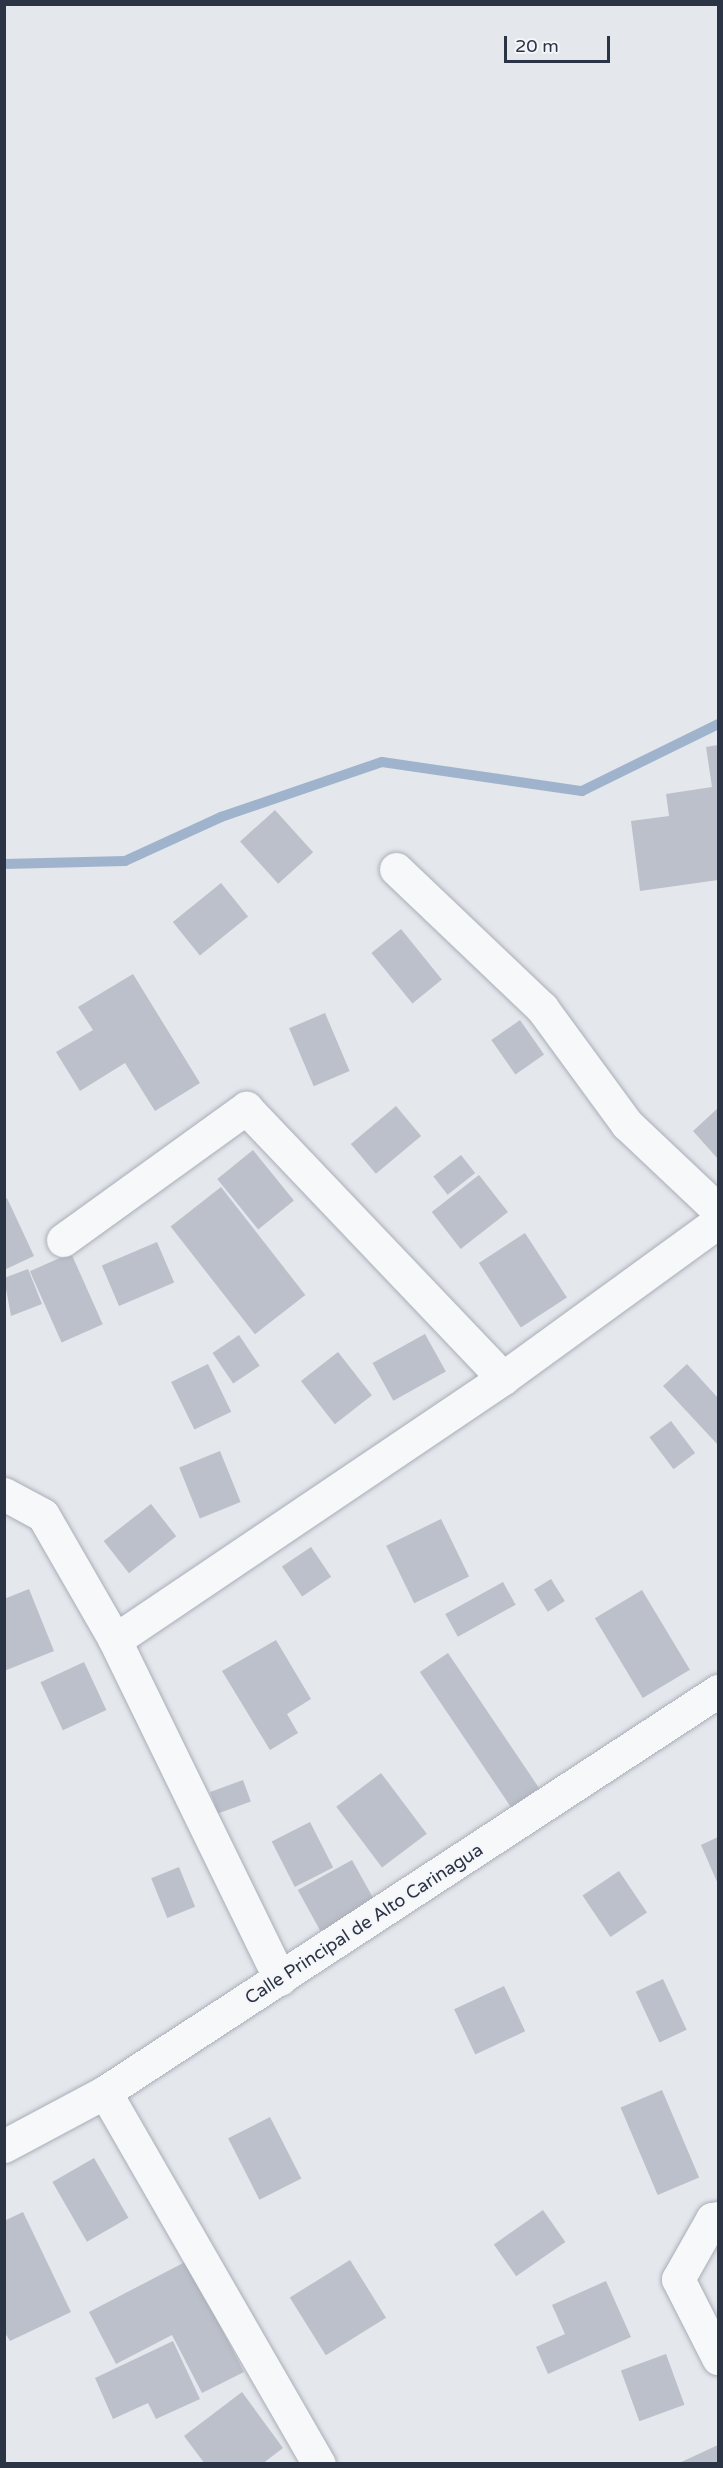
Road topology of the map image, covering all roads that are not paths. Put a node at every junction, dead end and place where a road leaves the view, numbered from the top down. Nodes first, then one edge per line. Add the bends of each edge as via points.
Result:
1 (396, 869) dead end
2 (718, 1210) edge
3 (718, 1222) edge
4 (63, 1240) dead end
5 (503, 1378) junction
6 (4, 1494) edge
7 (115, 1640) junction
8 (718, 1691) edge
9 (280, 1979) junction
10 (105, 2092) junction
11 (4, 2146) edge
12 (718, 2218) edge
13 (718, 2358) edge
14 (319, 2463) edge

1 - 2 street via 542,1008 627,1124
3 - 5 street
4 - 5 street via 246,1108
5 - 7 street
6 - 7 street via 43,1515
7 - 9 street
8 - 9 street, Calle Principal de Alto Carinagua
9 - 10 street, Calle Principal de Alto Carinagua
10 - 11 street, Calle Principal de Alto Carinagua
10 - 14 street
12 - 13 street via 712,2219 678,2279

